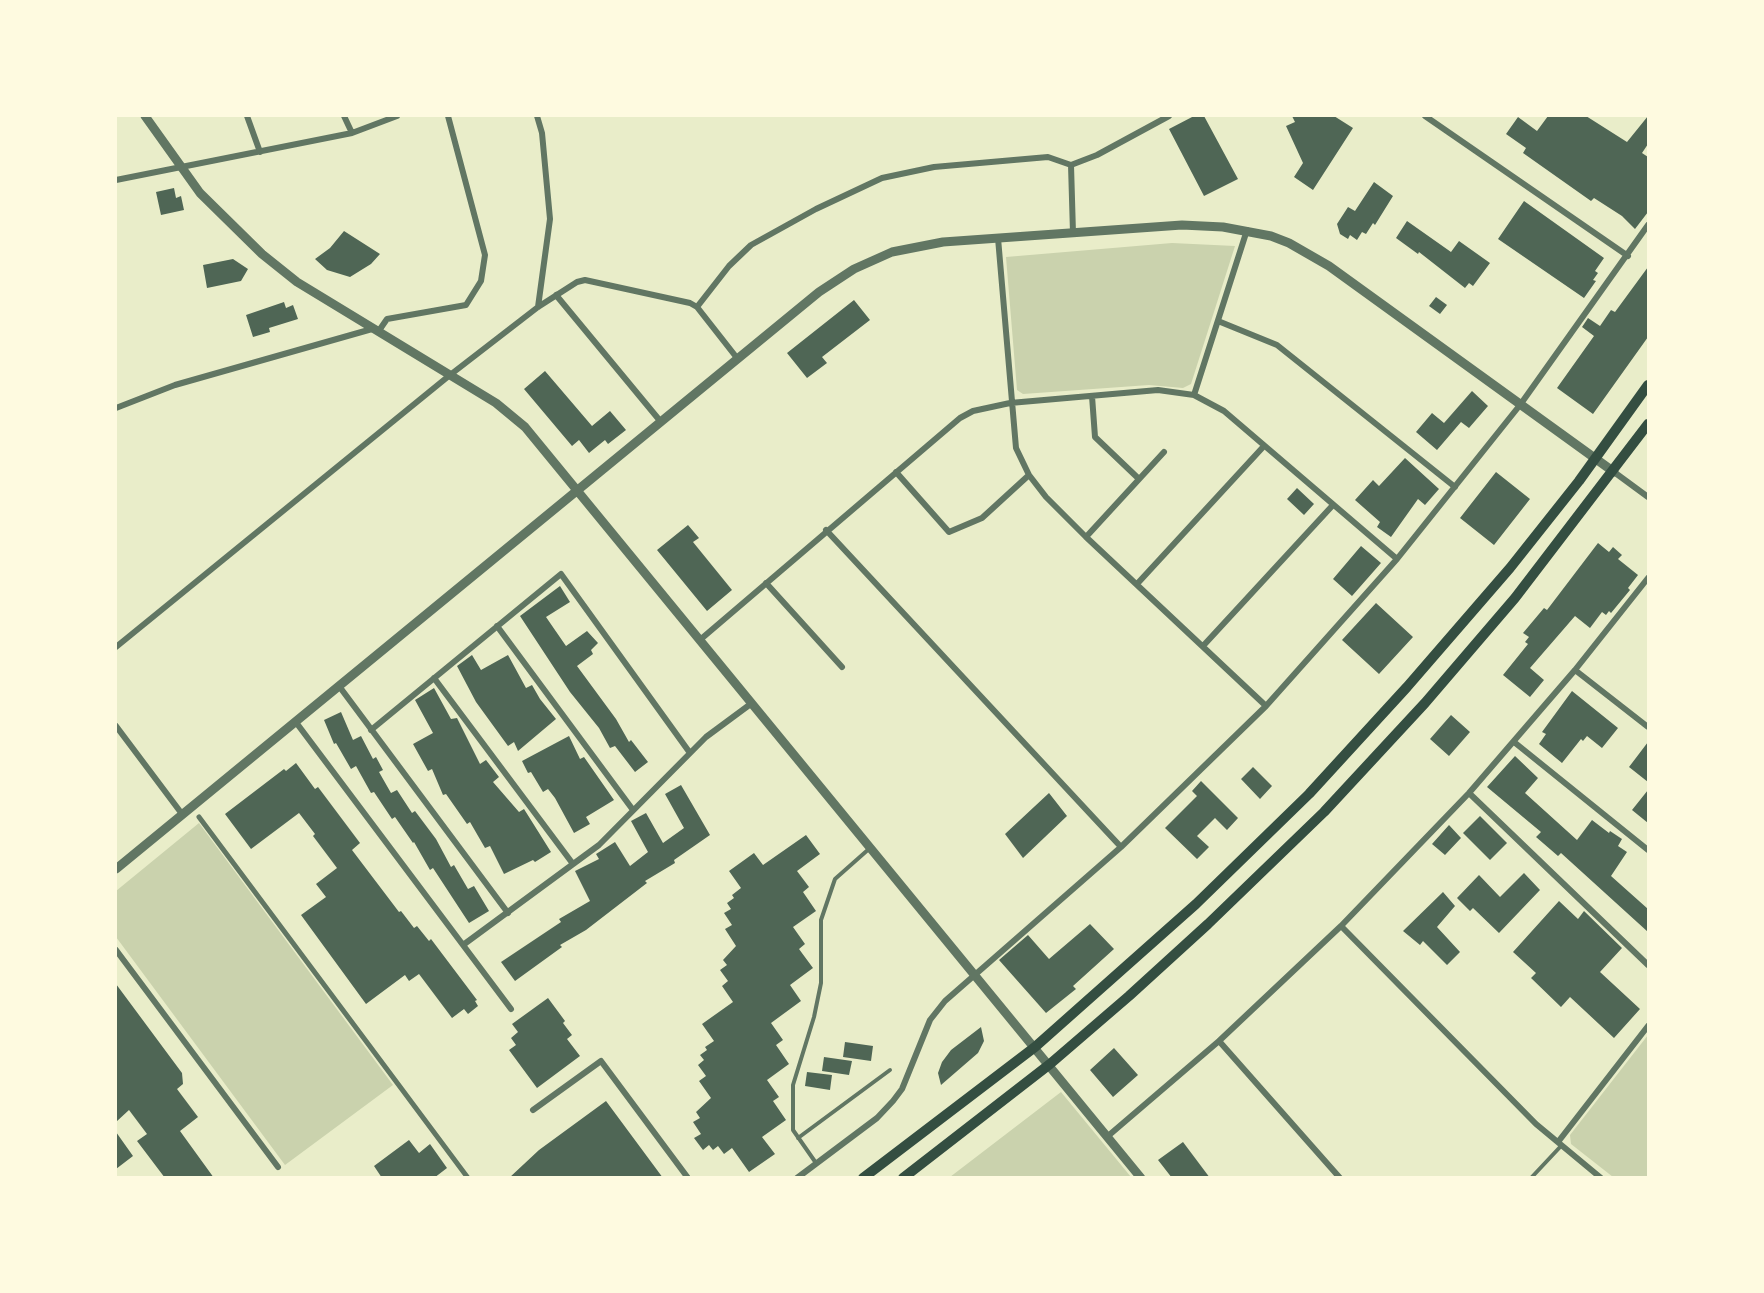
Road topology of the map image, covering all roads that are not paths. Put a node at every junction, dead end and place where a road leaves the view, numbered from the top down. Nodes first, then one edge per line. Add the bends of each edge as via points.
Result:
1 (145, 116) edge
2 (247, 116) edge
3 (344, 116) edge
4 (398, 116) edge
5 (448, 116) edge
6 (537, 116) edge
7 (1169, 116) edge
8 (1425, 116) edge
9 (352, 133) junction
10 (260, 152) junction
11 (1071, 165) junction
12 (181, 168) junction
13 (116, 180) edge
14 (1648, 225) edge
15 (1246, 230) junction
16 (1073, 233) junction
17 (998, 238) junction
18 (1628, 256) junction
19 (556, 295) junction
20 (538, 307) junction
21 (697, 307) junction
22 (1218, 321) junction
23 (375, 331) junction
24 (738, 358) junction
25 (450, 375) junction
26 (1648, 385) edge
27 (1194, 395) junction
28 (1092, 396) junction
29 (1010, 403) junction
30 (1520, 405) junction
31 (116, 408) edge
32 (661, 422) junction
33 (1648, 424) edge
34 (1264, 446) junction
35 (1164, 452) dead end
36 (1596, 459) junction
37 (896, 472) junction
38 (1614, 472) junction
39 (1029, 475) junction
40 (1139, 479) junction
41 (1455, 487) junction
42 (578, 489) junction
43 (1648, 497) edge
44 (1333, 505) junction
45 (826, 530) junction
46 (1086, 537) junction
47 (1397, 559) junction
48 (1648, 578) edge
49 (766, 583) junction
50 (1137, 584) junction
51 (497, 626) junction
52 (701, 639) junction
53 (1203, 646) junction
54 (116, 647) edge
55 (842, 667) dead end
56 (1575, 670) junction
57 (434, 678) junction
58 (339, 686) junction
59 (752, 703) junction
60 (1266, 706) junction
61 (295, 721) junction
62 (116, 726) edge
63 (1648, 727) edge
64 (371, 730) junction
65 (1514, 742) junction
66 (690, 753) junction
67 (1469, 793) junction
68 (633, 810) junction
69 (182, 814) junction
70 (199, 817) dead end
71 (871, 847) junction
72 (1121, 847) junction
73 (1648, 850) edge
74 (573, 864) junction
75 (116, 869) edge
76 (508, 913) junction
77 (1341, 926) junction
78 (463, 945) junction
79 (116, 950) edge
80 (1648, 965) edge
81 (976, 975) junction
82 (511, 1009) dead end
83 (1648, 1026) edge
84 (1219, 1041) junction
85 (1035, 1047) junction
86 (1050, 1064) junction
87 (890, 1070) dead end
88 (533, 1110) dead end
89 (1108, 1136) junction
90 (798, 1138) junction
91 (1560, 1144) junction
92 (816, 1164) junction
93 (278, 1167) dead end
94 (468, 1178) edge
95 (688, 1178) edge
96 (797, 1178) edge
97 (863, 1178) edge
98 (903, 1178) edge
99 (1141, 1178) edge
100 (1340, 1178) edge
101 (1531, 1178) edge
102 (1601, 1178) edge

1 - 12 street
2 - 10 street
3 - 9 street
4 - 9 street
5 - 23 street via 485,255 481,281 466,305 387,319
6 - 20 street via 550,219
7 - 11 street
8 - 18 street
9 - 10 street
10 - 12 street
11 - 16 street
11 - 21 street via 1048,157 934,167 882,178 751,245
12 - 13 street
12 - 23 street via 200,193 261,254 297,282
14 - 18 street
15 - 16 street via 1182,225
15 - 22 street
15 - 30 street via 1289,243 1329,266
16 - 17 street
17 - 24 street via 917,246 873,259 819,292
17 - 29 street
18 - 30 street
19 - 20 street
19 - 21 street via 585,280
19 - 32 street
20 - 25 street
21 - 24 street
22 - 27 street
22 - 41 street via 1278,345
23 - 25 street
23 - 31 street via 176,385
24 - 32 street
25 - 42 street via 511,414
25 - 54 street
26 - 36 main road
27 - 28 street via 1158,390
27 - 34 street via 1224,411
28 - 29 street
28 - 40 street via 1095,438
29 - 37 street via 960,418
29 - 39 street via 1016,448
30 - 36 street
30 - 41 street
32 - 42 street
33 - 38 main road
34 - 44 street
34 - 50 street
35 - 40 street
36 - 38 street
36 - 85 main road via 1510,568 1309,794 1196,904
37 - 39 street via 949,532 982,518
37 - 45 street
38 - 43 street
38 - 86 main road via 1508,607 1324,812 1208,924
39 - 46 street
40 - 46 street
41 - 47 street
42 - 52 street
42 - 58 street
44 - 47 street
44 - 53 street
45 - 49 street
45 - 72 street
46 - 50 street
47 - 60 street
48 - 56 street
49 - 52 street
49 - 55 street
50 - 53 street
51 - 57 street
51 - 66 street via 561,574
51 - 68 street
52 - 59 street
53 - 60 street
56 - 63 street
56 - 65 street
57 - 64 street
57 - 74 street
58 - 61 street
58 - 64 street
59 - 66 street
59 - 71 street
60 - 72 street
61 - 69 street
61 - 78 street
62 - 69 street
64 - 76 street
65 - 67 street
65 - 73 street
66 - 68 street
67 - 77 street
67 - 80 street
68 - 74 street via 599,845
69 - 75 street
70 - 94 street
71 - 81 street
71 - 90 lane via 835,879 822,914 821,983 793,1085 792,1130
72 - 81 street
74 - 76 street
76 - 78 street
77 - 84 street
77 - 91 street
78 - 82 street
79 - 93 street
81 - 85 street
81 - 92 street via 945,1001 930,1020 902,1089 893,1101 877,1118
83 - 91 street
84 - 89 street
84 - 100 street
85 - 86 street
85 - 97 main road
86 - 89 street
86 - 98 main road
87 - 90 lane
88 - 95 street via 601,1061
89 - 99 street
90 - 92 lane
91 - 101 lane
91 - 102 street
92 - 96 street

